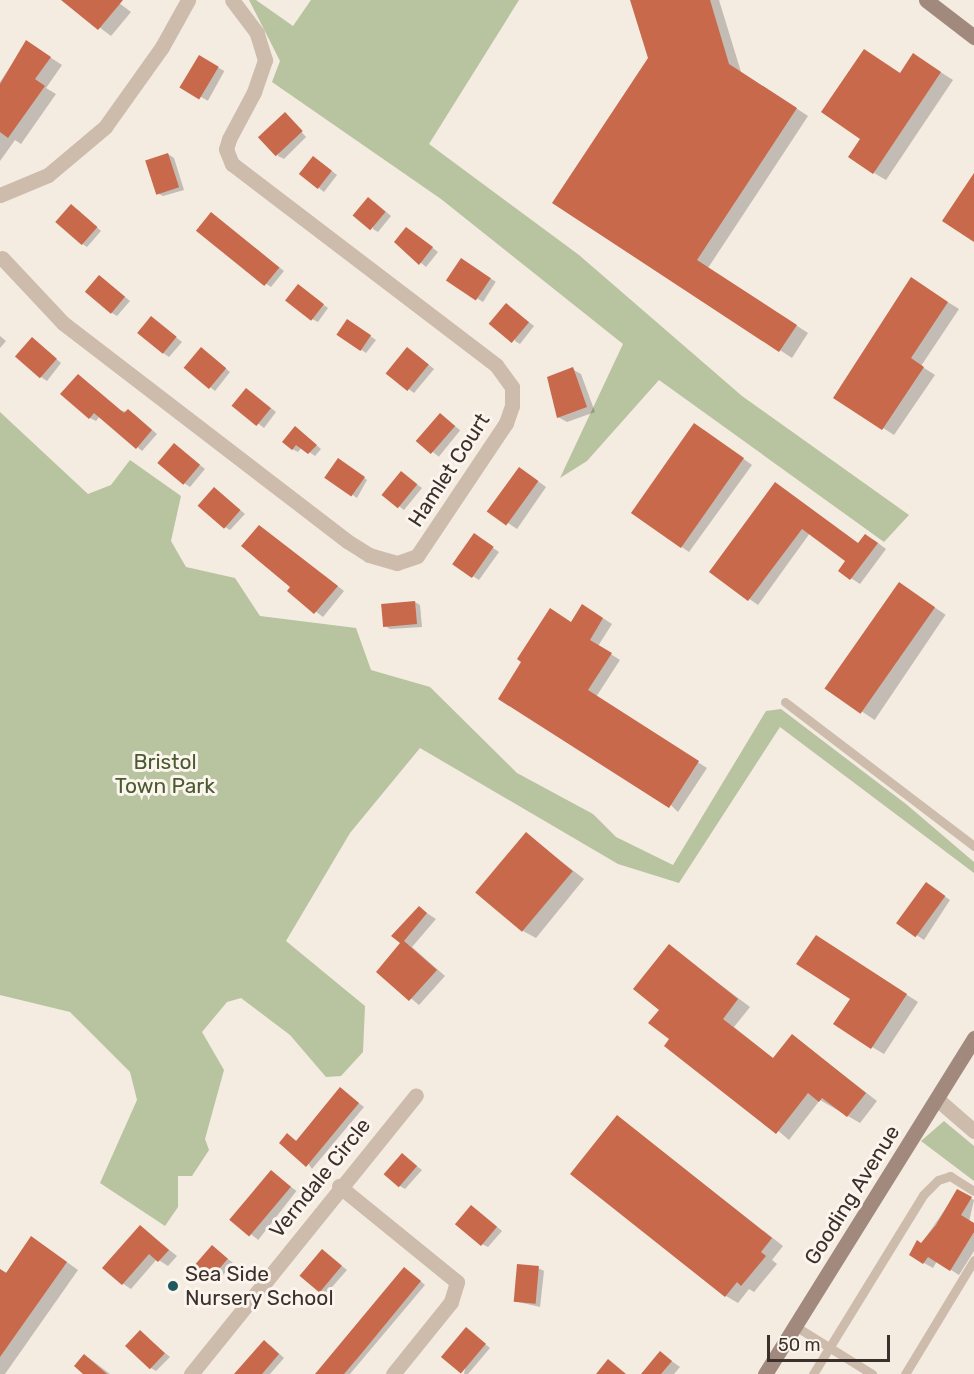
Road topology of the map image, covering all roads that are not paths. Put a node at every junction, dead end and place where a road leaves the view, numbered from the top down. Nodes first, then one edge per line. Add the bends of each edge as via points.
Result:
1 (188, 0) edge
2 (232, 0) edge
3 (926, 0) edge
4 (974, 37) edge
5 (0, 195) edge
6 (2, 258) dead end
7 (785, 702) dead end
8 (974, 846) edge
9 (974, 1038) edge
10 (416, 1095) dead end
11 (937, 1099) junction
12 (974, 1131) edge
13 (339, 1186) junction
14 (974, 1191) edge
15 (974, 1260) edge
16 (795, 1326) junction
17 (830, 1347) junction
18 (191, 1374) edge
19 (393, 1374) edge
20 (765, 1374) edge
21 (813, 1374) edge
22 (872, 1374) edge
23 (905, 1374) edge

1 - 5 street via 162,47 105,126 48,175
2 - 6 street, Hamlet Court via 257,33 265,60 226,149 232,164 496,365 512,387 512,406 506,423 417,556 397,563 369,555 347,541 63,323
3 - 4 main road
7 - 8 lane
9 - 11 main road, Gooding Avenue
10 - 13 street, Verndale Circle
11 - 12 street
11 - 16 main road, Gooding Avenue
13 - 18 street, Verndale Circle
13 - 19 street via 457,1282 452,1302
14 - 17 lane via 950,1176 938,1180 923,1195
15 - 23 lane
16 - 17 lane
16 - 20 main road, Gooding Avenue
17 - 21 lane
17 - 22 lane

